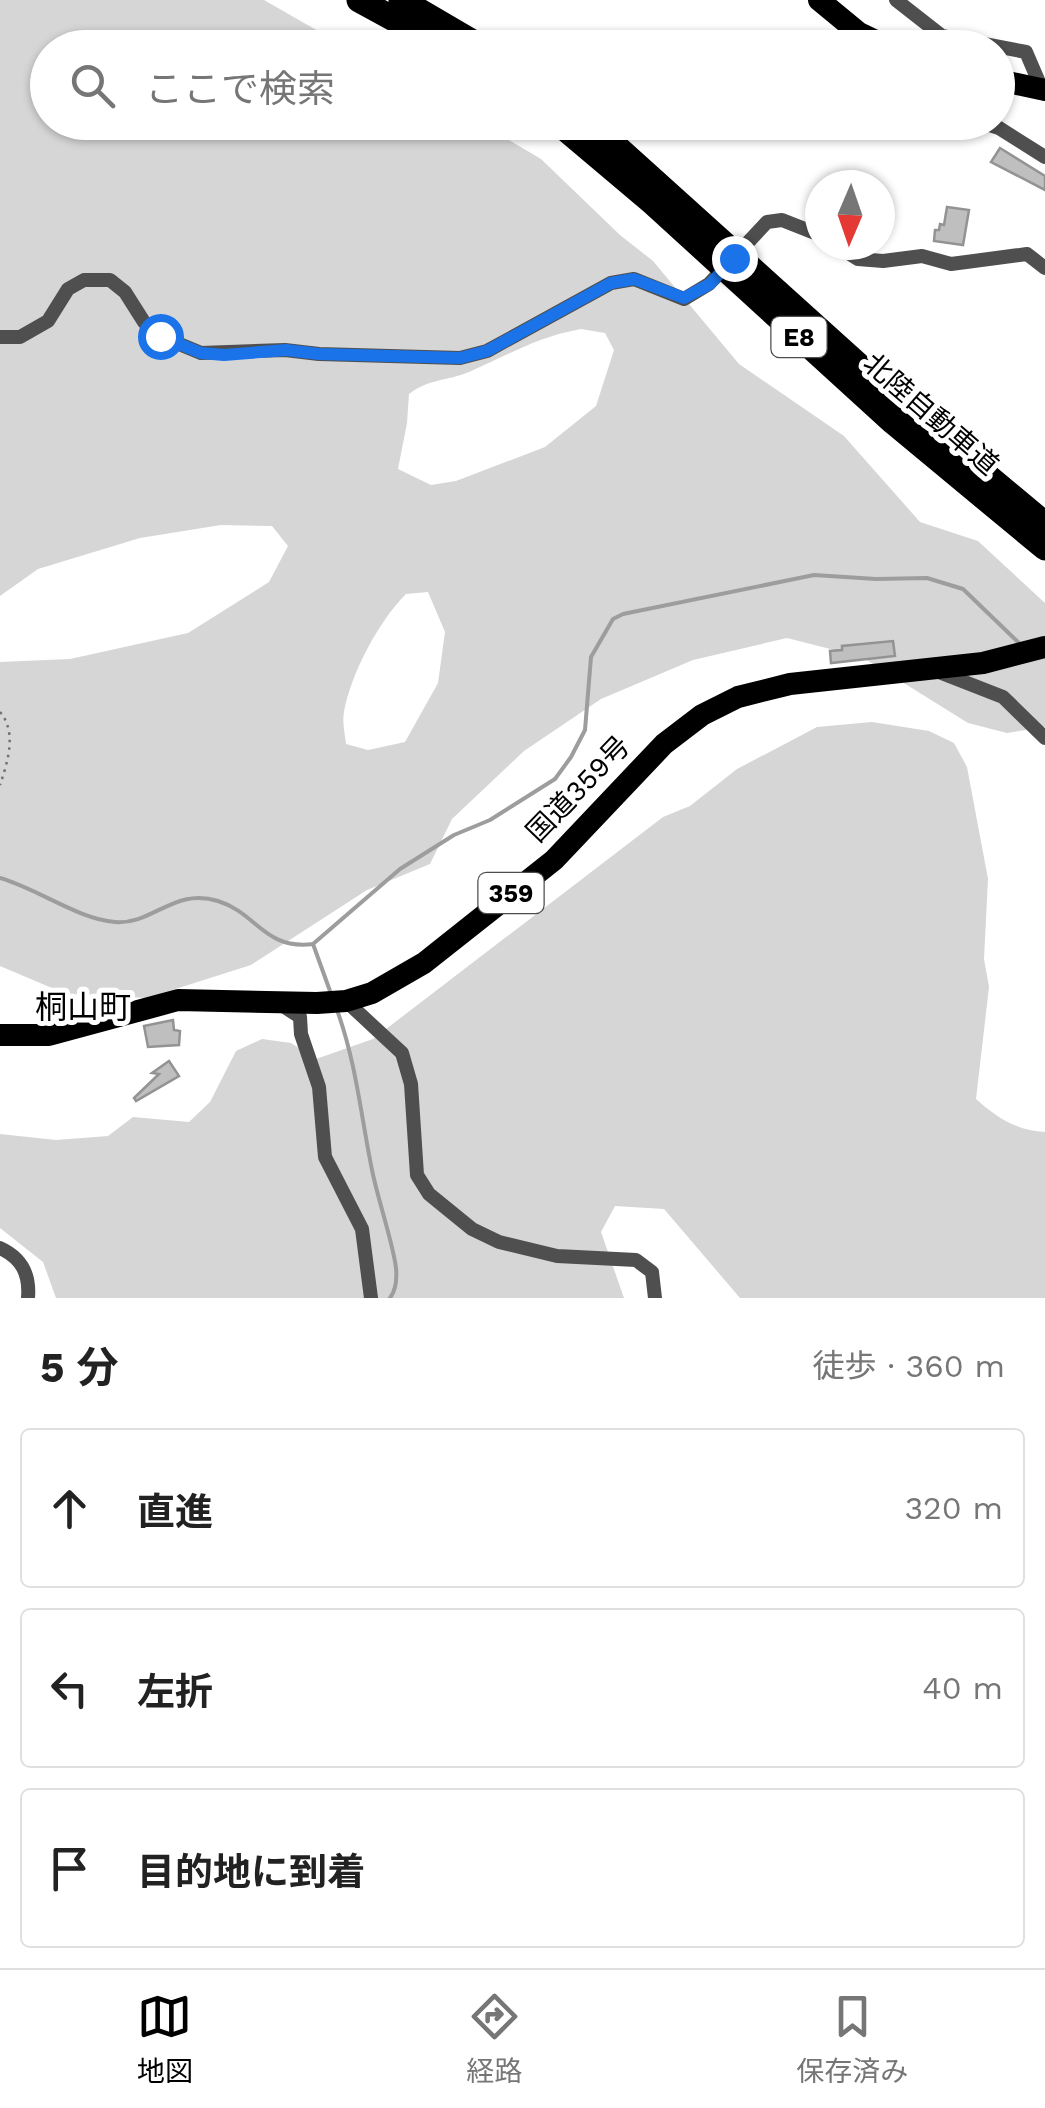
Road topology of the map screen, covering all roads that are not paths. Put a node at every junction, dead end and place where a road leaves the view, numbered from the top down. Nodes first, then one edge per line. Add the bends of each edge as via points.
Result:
1 (358, 0) edge
2 (401, 0) edge
3 (819, 0) edge
4 (896, 0) edge
5 (414, 30) edge
6 (453, 30) edge
7 (847, 30) edge
8 (934, 30) edge
9 (1015, 50) edge
10 (1015, 83) edge
11 (1043, 88) edge
12 (1015, 138) edge
13 (579, 140) edge
14 (609, 140) edge
15 (1045, 158) edge
16 (805, 230) edge
17 (895, 259) edge
18 (1045, 268) edge
19 (0, 338) edge
20 (1045, 524) edge
21 (1045, 548) edge
22 (1040, 649) edge
23 (934, 670) junction
24 (1045, 738) edge
25 (346, 1001) junction
26 (280, 1004) junction
27 (0, 1035) edge
28 (0, 1248) edge
29 (28, 1298) edge
30 (371, 1298) edge
31 (655, 1298) edge

1 - 5 highway
2 - 6 highway
3 - 7 highway
4 - 8 street
9 - 11 street via 1026,52
10 - 11 highway
12 - 15 street
13 - 21 highway, 北陸自動車道 / E8 via 892,422
14 - 20 highway, 北陸自動車道 / E8
16 - 19 street via 767,222 710,284 684,298 634,279 611,283 487,351 460,358 201,353 160,336 110,280 84,280 68,289 48,320 20,337
17 - 18 street via 922,256 951,264 1027,254
22 - 23 highway, 国道359号 / 359
23 - 24 street via 1003,697
23 - 25 highway, 国道359号 / 359 via 790,684 738,697 702,715 664,744 554,860 424,963
25 - 26 highway, 国道359号 / 359
25 - 31 street via 402,1054 411,1084 417,1175 429,1194 499,1242 557,1256 636,1260 652,1272
26 - 27 highway, 国道359号 / 359 via 178,1000 48,1035
26 - 30 street via 300,1017 319,1086 326,1157 362,1230
28 - 29 street via 22,1264

